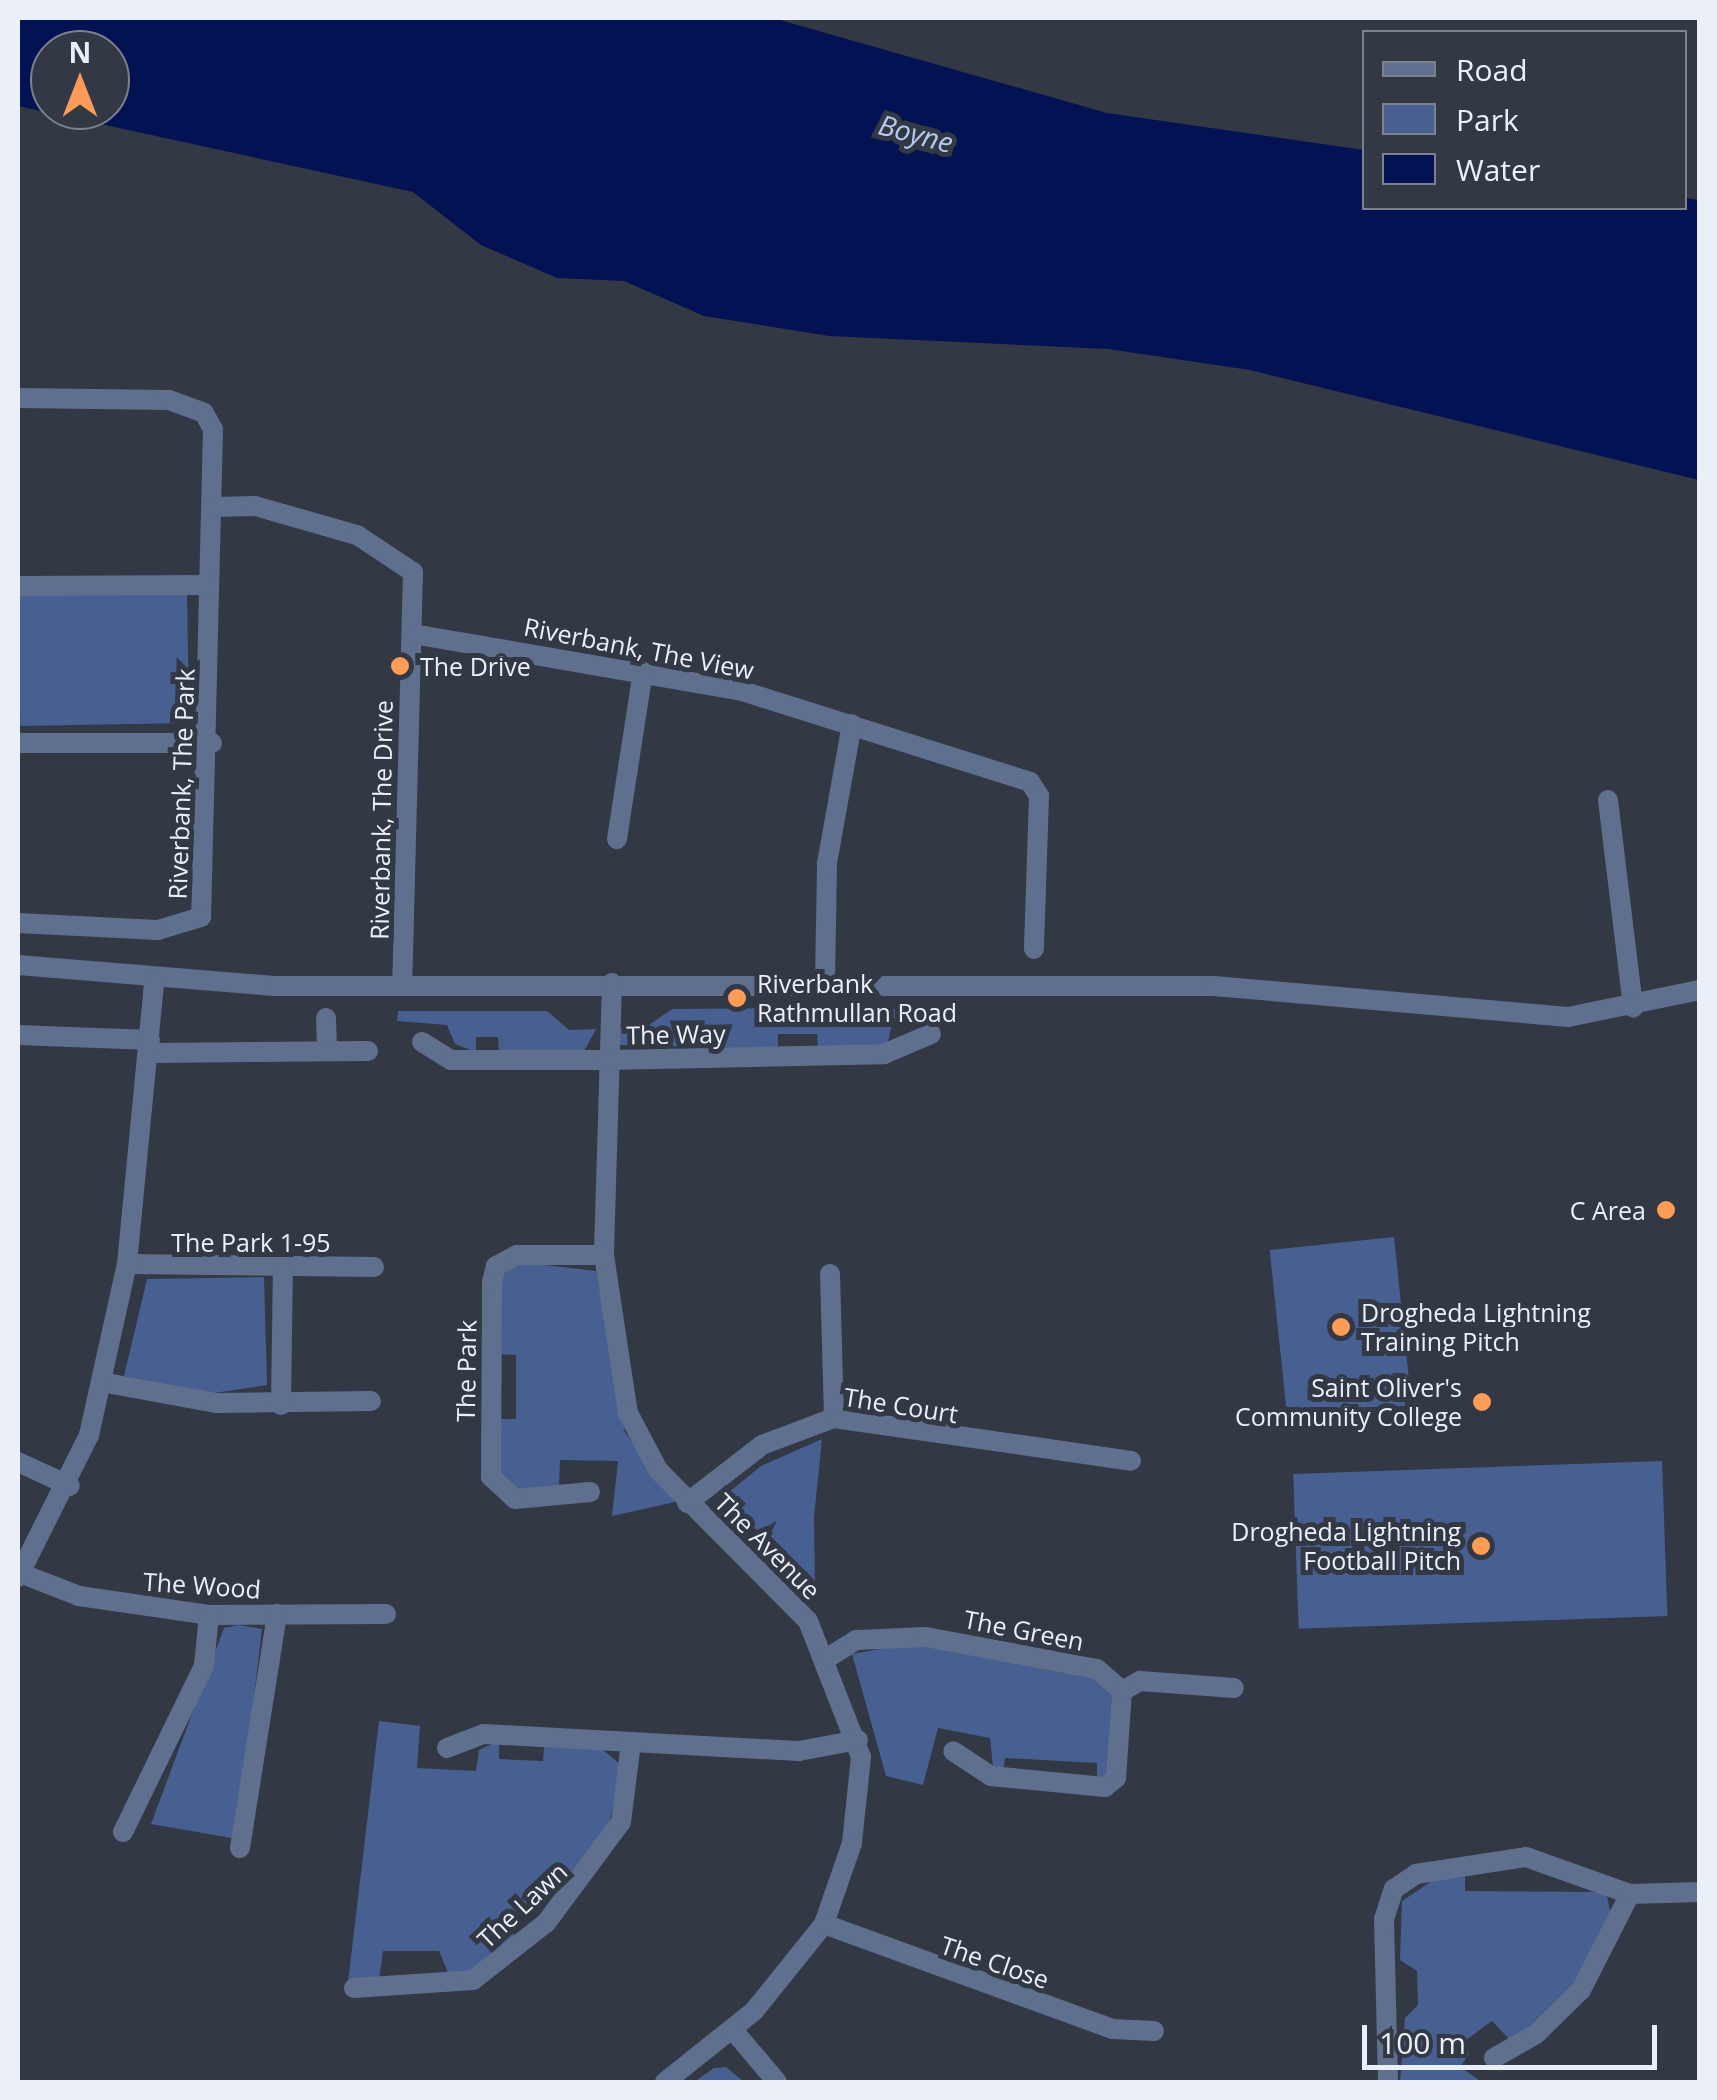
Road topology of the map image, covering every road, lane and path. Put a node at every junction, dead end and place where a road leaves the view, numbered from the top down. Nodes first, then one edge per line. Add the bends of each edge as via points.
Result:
1 (18, 398) edge
2 (213, 508) junction
3 (208, 585) junction
4 (18, 586) edge
5 (414, 634) junction
6 (642, 672) junction
7 (852, 724) junction
8 (18, 743) edge
9 (212, 743) junction
10 (1608, 800) dead end
11 (617, 839) dead end
12 (18, 923) edge
13 (1034, 949) dead end
14 (18, 965) edge
15 (825, 981) junction
16 (154, 982) junction
17 (612, 983) junction
18 (402, 986) junction
19 (1700, 990) edge
20 (1633, 1007) junction
21 (326, 1018) dead end
22 (931, 1034) dead end
23 (18, 1035) edge
24 (422, 1042) dead end
25 (151, 1047) junction
26 (327, 1052) junction
27 (368, 1052) dead end
28 (608, 1060) junction
29 (604, 1254) junction
30 (127, 1264) junction
31 (283, 1267) junction
32 (374, 1267) dead end
33 (830, 1274) dead end
34 (101, 1382) junction
35 (371, 1401) dead end
36 (281, 1405) junction
37 (834, 1418) junction
38 (1131, 1461) dead end
39 (18, 1462) edge
40 (70, 1486) junction
41 (590, 1492) dead end
42 (688, 1503) junction
43 (19, 1575) edge
44 (277, 1614) junction
45 (386, 1614) dead end
46 (209, 1615) junction
47 (830, 1657) junction
48 (1234, 1688) dead end
49 (1122, 1691) junction
50 (858, 1740) junction
51 (632, 1743) junction
52 (447, 1748) dead end
53 (953, 1751) dead end
54 (124, 1832) dead end
55 (240, 1848) dead end
56 (1700, 1892) edge
57 (1630, 1894) junction
58 (824, 1924) junction
59 (354, 1988) dead end
60 (733, 2030) junction
61 (1154, 2031) dead end
62 (1494, 2058) dead end
63 (665, 2082) edge
64 (776, 2082) edge
65 (1388, 2082) edge

1 - 2 street, Riverbank, The Park via 169,400 204,413 213,429
2 - 3 street, Riverbank, The Park
2 - 5 street, Riverbank, The Drive via 255,506 395,555 413,572
3 - 4 street
3 - 9 street, Riverbank, The Park
5 - 6 street, Riverbank, The View
5 - 18 street, Riverbank, The Drive
6 - 7 street, Riverbank, The View
6 - 11 street
7 - 13 street, Riverbank, The View via 1030,782 1039,796
7 - 15 street via 827,862
8 - 9 street
9 - 12 street, Riverbank, The Park via 205,897 194,925
10 - 20 street
14 - 16 street
15 - 17 street
15 - 20 street via 1214,986 1508,1016
16 - 18 street
16 - 25 street
17 - 18 street
17 - 28 street, The Avenue
19 - 20 street
21 - 26 street
22 - 28 street, The Way via 884,1054
23 - 25 street
24 - 28 street, The Way via 451,1060 486,1051
25 - 26 street
25 - 30 street
26 - 27 street
28 - 29 street, The Avenue
29 - 41 street, The Park via 517,1254 496,1266 492,1282 491,1477 515,1500
29 - 42 street, The Avenue via 628,1413
30 - 31 street, The Park 1-95
30 - 34 street
31 - 32 street, The Park 1-95
31 - 36 street
33 - 37 street
34 - 36 street
34 - 40 street
35 - 36 street
37 - 38 street, The Court
37 - 42 street, The Court via 762,1445
39 - 40 street
40 - 43 street
42 - 47 street, The Avenue via 792,1600
43 - 46 street, The Wood via 80,1596
44 - 45 street, The Wood
44 - 46 street, The Wood
44 - 55 street
46 - 54 street via 204,1666
47 - 49 street, The Green via 856,1640 926,1637 1097,1669
47 - 50 street, The Avenue
48 - 49 street via 1140,1681
49 - 53 street via 1116,1778 1105,1787 991,1776
50 - 51 street via 798,1752
50 - 58 street, The Avenue via 858,1815
51 - 52 street via 484,1734
51 - 59 street, The Lawn via 621,1822 579,1889 473,1980
56 - 57 street
57 - 62 street via 1581,1990 1526,2042
57 - 65 street via 1526,1858 1416,1874 1394,1889 1384,1919
58 - 60 street, The Avenue
58 - 61 street, The Close via 1109,2028
60 - 63 street, The Avenue
60 - 64 street

